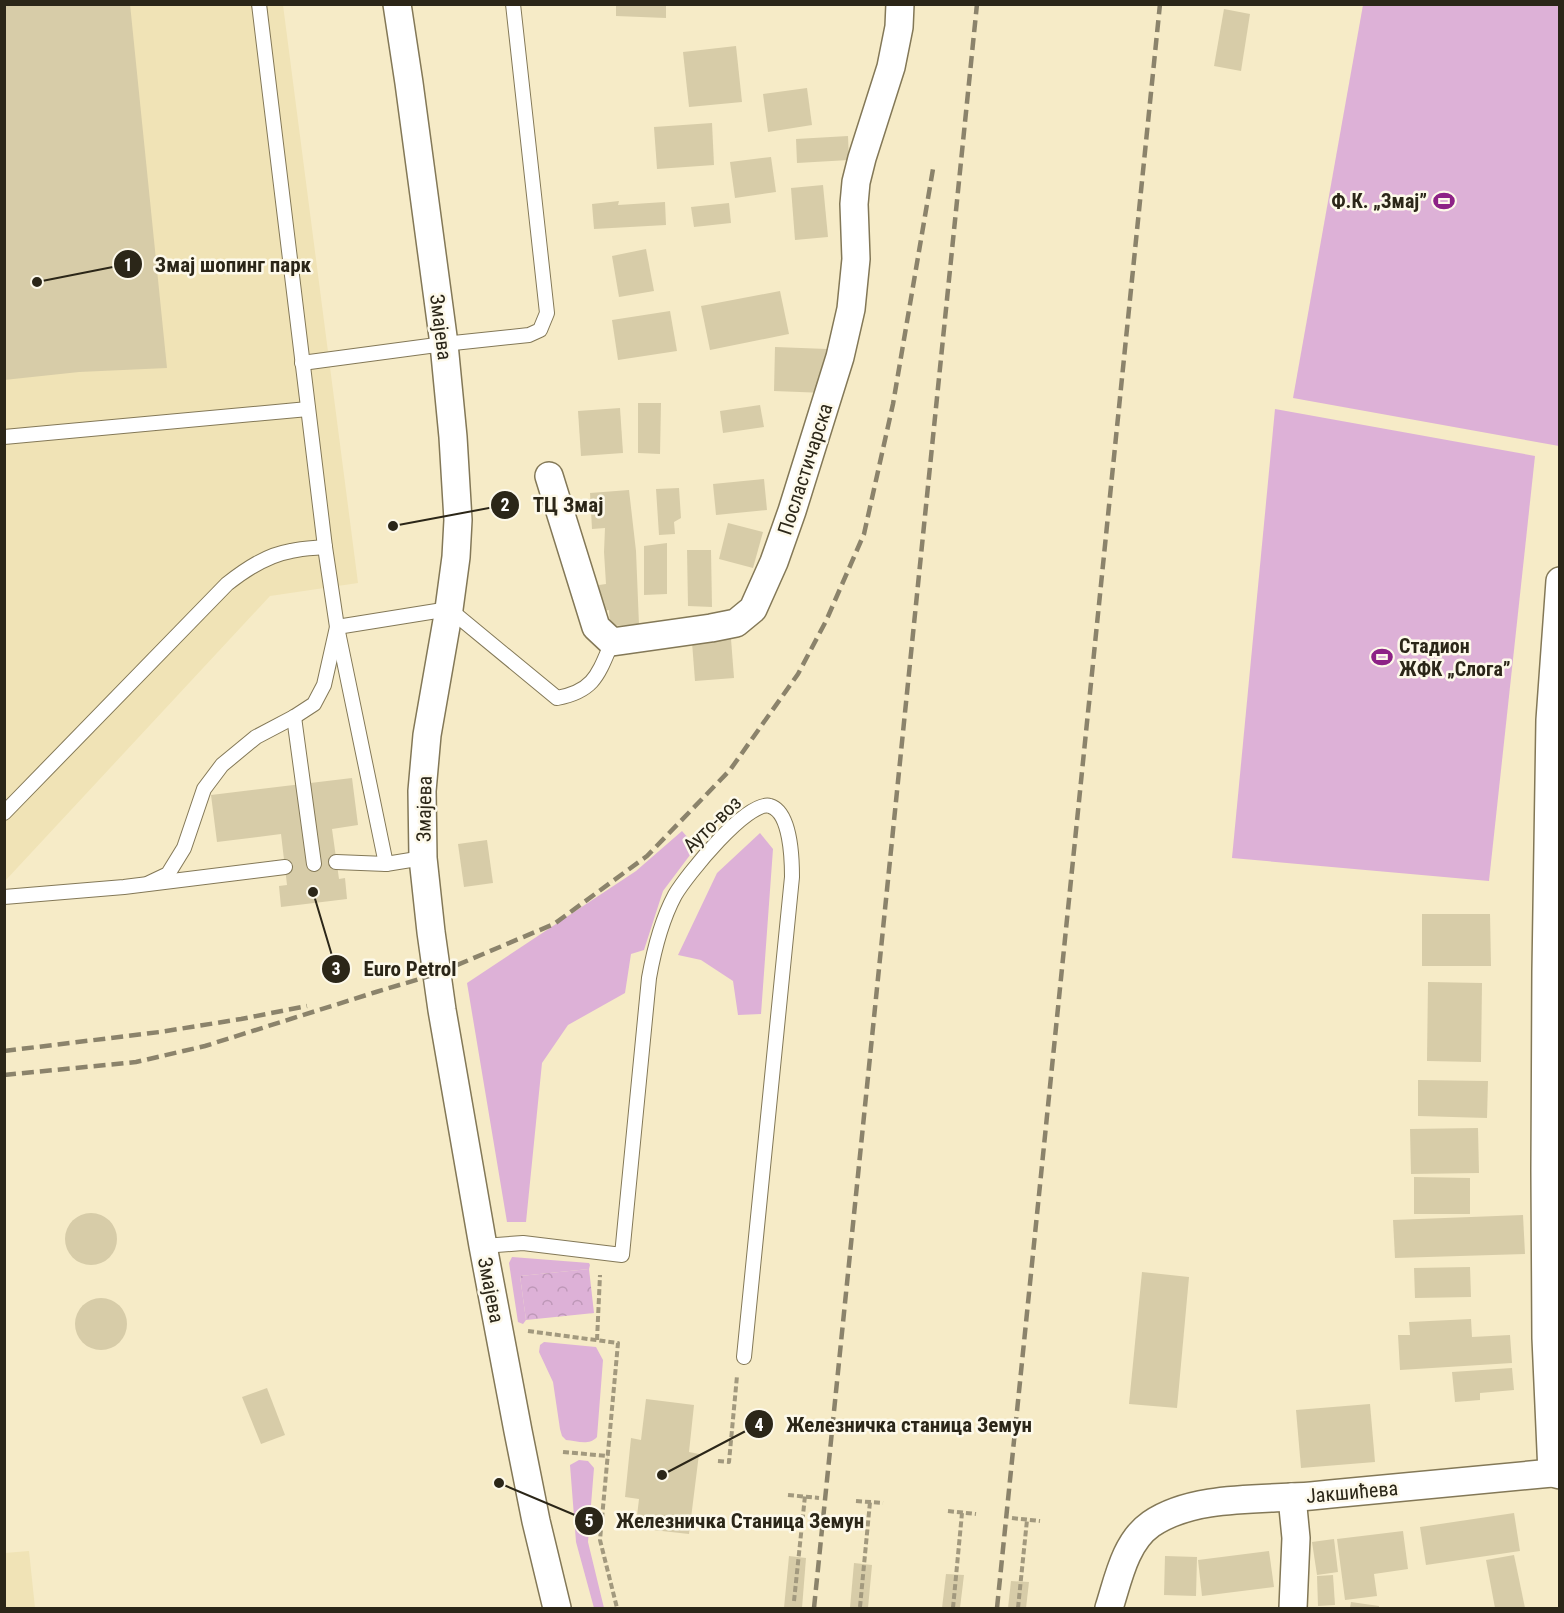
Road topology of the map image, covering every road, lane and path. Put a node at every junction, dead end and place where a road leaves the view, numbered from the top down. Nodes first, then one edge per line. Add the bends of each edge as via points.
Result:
1 (259, 4) edge
2 (397, 4) edge
3 (513, 4) edge
4 (900, 4) edge
5 (444, 344) junction
6 (303, 363) junction
7 (308, 409) junction
8 (4, 437) edge
9 (549, 476) dead end
10 (325, 547) junction
11 (1560, 581) edge
12 (449, 609) junction
13 (337, 627) junction
14 (612, 642) junction
15 (294, 717) junction
16 (4, 813) edge
17 (423, 858) junction
18 (1553, 859) edge
19 (336, 862) dead end
20 (314, 864) dead end
21 (386, 864) junction
22 (285, 867) dead end
23 (149, 883) junction
24 (4, 897) edge
25 (483, 1245) junction
26 (600, 1274) dead end
27 (517, 1330) dead end
28 (597, 1340) junction
29 (744, 1357) joint
30 (563, 1452) dead end
31 (608, 1456) junction
32 (718, 1461) dead end
33 (1556, 1474) edge
34 (788, 1495) dead end
35 (805, 1497) junction
36 (1292, 1497) junction
37 (819, 1498) dead end
38 (856, 1501) dead end
39 (870, 1502) junction
40 (884, 1503) dead end
41 (948, 1511) dead end
42 (962, 1512) junction
43 (976, 1514) dead end
44 (1012, 1518) dead end
45 (1027, 1520) junction
46 (1040, 1521) dead end
47 (794, 1600) dead end
48 (860, 1607) dead end
49 (557, 1608) edge
50 (617, 1608) edge
51 (953, 1608) edge
52 (1018, 1608) edge
53 (1109, 1608) edge
54 (1293, 1608) edge

1 - 6 lane
2 - 5 street, Змајева
3 - 5 lane via 547,313 540,330 529,335
4 - 14 street, Посластичарска via 891,67 856,182 856,259 851,309 840,357 792,511 753,609 736,622 711,628
5 - 6 lane
5 - 12 street, Змајева via 458,520
6 - 7 lane
7 - 8 lane
7 - 10 lane
9 - 14 street via 596,627
10 - 13 lane
10 - 16 lane via 270,558 227,584
11 - 18 street via 1550,720
12 - 13 lane
12 - 14 lane via 556,698 587,688
12 - 17 street, Змајева via 427,735 422,791
13 - 15 lane via 324,685 314,704
13 - 21 lane
15 - 20 lane
15 - 23 lane via 256,736 222,765 204,789 184,848 168,874
17 - 21 lane
17 - 25 street, Змајева via 442,1010
18 - 33 street via 1545,1183 1546,1338
19 - 21 lane
22 - 23 lane
23 - 24 lane
25 - 29 lane, Ауто-воз via 523,1243 622,1255 646,1000 657,939 675,895 697,865 750,812 770,806 777,810 787,829 792,878
25 - 49 street, Змајева via 536,1521
26 - 28 path
27 - 28 path
28 - 31 path via 618,1343
29 - 32 path via 739,1357 729,1462
30 - 31 path
31 - 50 path via 600,1540
33 - 36 street, Јакшићева
34 - 35 path
35 - 37 path
35 - 47 path
36 - 53 street, Јакшићева via 1211,1502 1148,1525 1125,1559
36 - 54 street via 1296,1538
38 - 39 path
39 - 40 path
39 - 48 path
41 - 42 path
42 - 43 path
42 - 51 path
44 - 45 path
45 - 46 path
45 - 52 path

